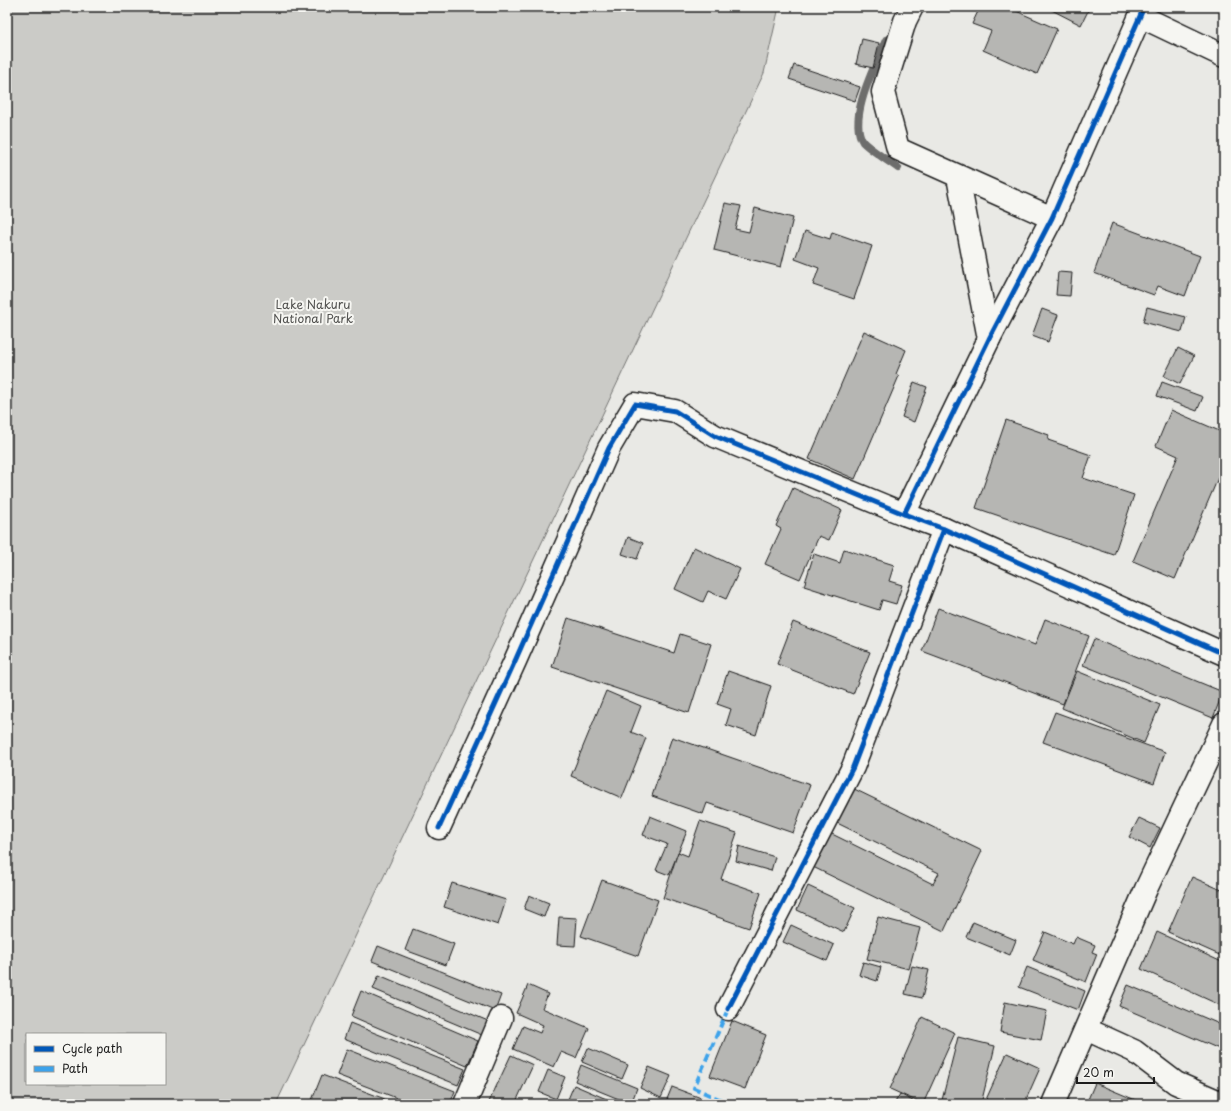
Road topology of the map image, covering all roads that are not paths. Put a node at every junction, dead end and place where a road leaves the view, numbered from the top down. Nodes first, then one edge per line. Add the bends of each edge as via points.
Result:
1 (912, 7) edge
2 (1142, 11) edge
3 (1224, 56) edge
4 (958, 177) junction
5 (1052, 218) junction
6 (989, 339) junction
7 (904, 514) junction
8 (944, 529) junction
9 (1224, 654) edge
10 (1224, 724) edge
11 (439, 828) dead end
12 (728, 1009) dead end
13 (501, 1018) dead end
14 (1086, 1029) junction
15 (465, 1104) edge
16 (1053, 1104) edge
17 (1224, 1104) edge

1 - 4 street via 905,21 883,92 898,149
2 - 3 street
2 - 5 street
4 - 5 street
4 - 6 street
5 - 6 street
6 - 7 street
7 - 8 street
7 - 11 street via 715,436 675,411 635,404 609,448
8 - 9 street
8 - 12 street via 853,767
10 - 14 street via 1146,889
13 - 15 street
14 - 16 street
14 - 17 street via 1134,1051 1176,1083

